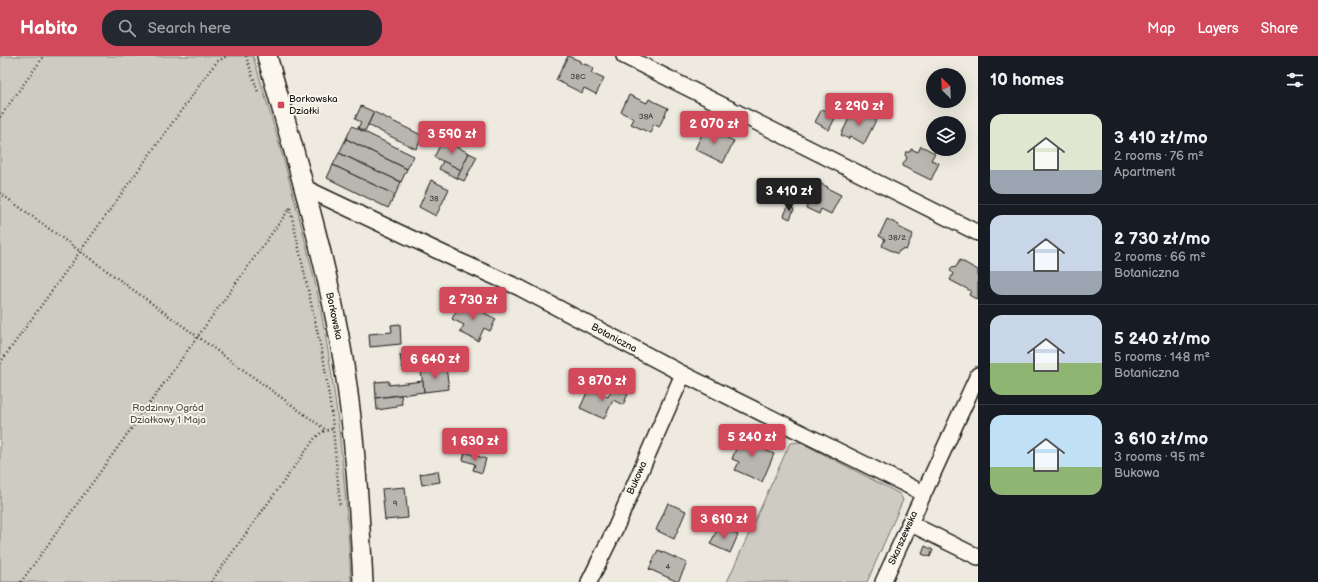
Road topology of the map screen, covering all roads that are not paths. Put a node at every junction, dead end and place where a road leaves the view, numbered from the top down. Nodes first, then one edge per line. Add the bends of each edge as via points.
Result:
1 (267, 56) edge
2 (624, 56) edge
3 (303, 187) junction
4 (978, 233) edge
5 (683, 374) junction
6 (978, 374) edge
7 (923, 493) junction
8 (910, 523) junction
9 (978, 558) edge
10 (363, 582) edge
11 (589, 582) edge
12 (883, 582) edge

1 - 3 street, Borkowska
2 - 4 street
3 - 5 street, Botaniczna via 520,288
3 - 10 street, Borkowska via 319,246 343,358 356,459
5 - 7 street, Botaniczna
5 - 11 street, Bukowa
6 - 7 street, Skarszewska
7 - 8 street, Skarszewska
8 - 9 street
8 - 12 street, Skarszewska

